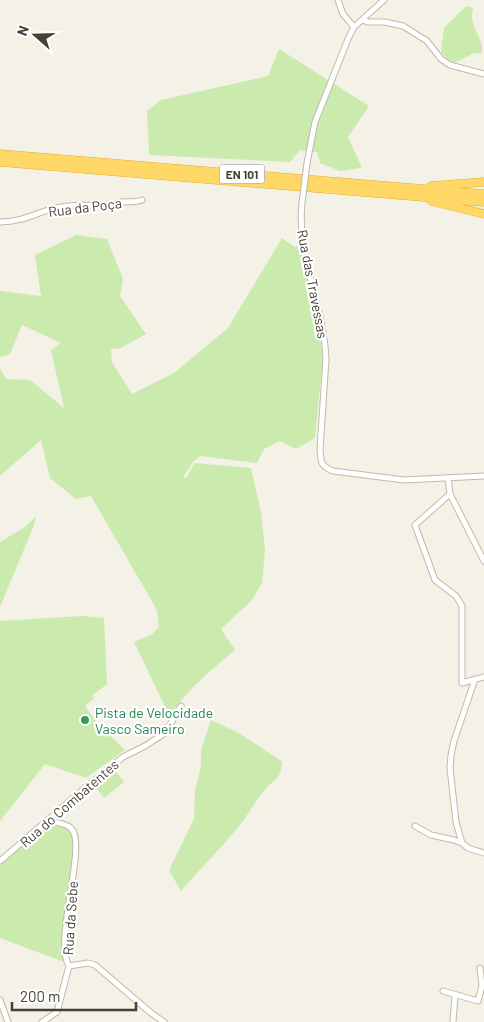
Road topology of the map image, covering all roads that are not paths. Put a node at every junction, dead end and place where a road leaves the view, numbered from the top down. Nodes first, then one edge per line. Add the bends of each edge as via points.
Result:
1 (338, 0) edge
2 (384, 0) edge
3 (362, 20) junction
4 (354, 27) junction
5 (484, 74) edge
6 (0, 154) edge
7 (0, 162) edge
8 (484, 182) edge
9 (347, 183) junction
10 (357, 191) junction
11 (484, 194) edge
12 (142, 200) dead end
13 (484, 202) edge
14 (484, 214) edge
15 (0, 222) edge
16 (484, 476) edge
17 (448, 478) junction
18 (450, 494) junction
19 (484, 561) edge
20 (484, 677) edge
21 (475, 679) junction
22 (181, 706) dead end
23 (49, 820) junction
24 (415, 826) dead end
25 (462, 843) junction
26 (484, 853) edge
27 (0, 861) edge
28 (69, 966) junction
29 (480, 968) dead end
30 (443, 991) dead end
31 (455, 995) junction
32 (0, 1000) edge
33 (8, 1022) edge
34 (42, 1022) edge
35 (164, 1022) edge
36 (454, 1022) edge

1 - 4 street via 343,14
2 - 3 street, Rua das Travessas
3 - 4 street, Rua das Travessas
3 - 5 street via 403,26 427,41 450,65
4 - 17 street, Rua das Travessas, bridge via 315,122 302,203 301,229 326,359 321,462 325,468 358,475 404,480
6 - 9 highway, EN 101
7 - 10 highway, EN 101
8 - 9 highway via 435,186
9 - 11 highway, EN 101
10 - 13 highway, EN 101
10 - 14 highway via 431,201
12 - 15 street, Rua da Poça via 50,210 22,220
16 - 17 street
17 - 18 street
18 - 19 street
18 - 21 street via 416,525 435,580 456,596 462,606 462,683
20 - 21 street
21 - 25 street via 451,755 456,822
22 - 23 street, Rua do Combatentes via 165,734 123,757
23 - 27 street, Rua do Combatentes
23 - 28 street, Rua da Sebe via 70,827 74,834 75,857 66,931
24 - 25 street via 431,836
25 - 26 street
28 - 34 street, Rua da Sebe via 57,1012
28 - 35 street via 95,965
29 - 31 street via 482,986 478,1001
30 - 31 street
31 - 36 street
32 - 33 street

